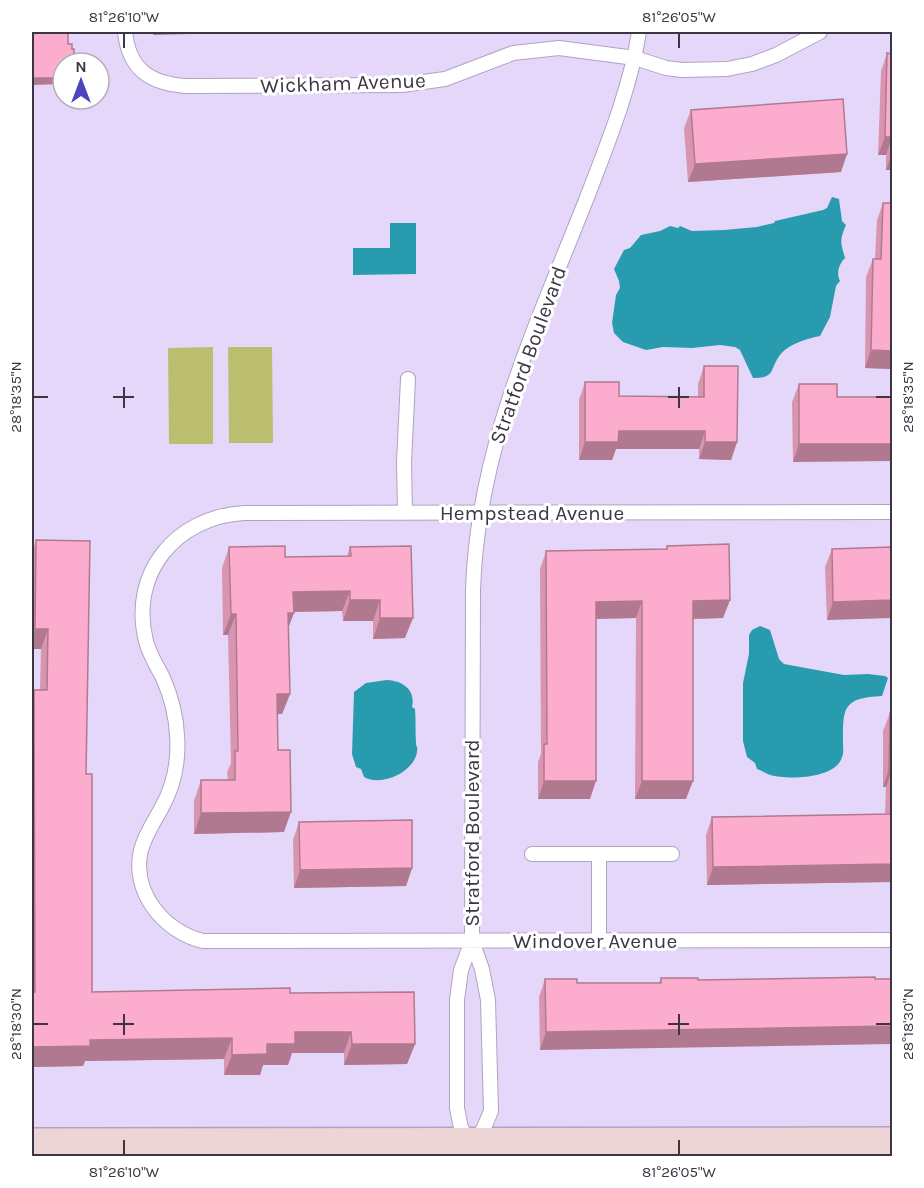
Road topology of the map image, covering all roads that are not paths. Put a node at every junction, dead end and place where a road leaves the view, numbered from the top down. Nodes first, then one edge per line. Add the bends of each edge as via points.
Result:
1 (125, 32) edge
2 (639, 32) edge
3 (820, 32) edge
4 (635, 58) junction
5 (408, 379) dead end
6 (892, 512) edge
7 (405, 513) junction
8 (479, 513) junction
9 (532, 854) dead end
10 (599, 854) junction
11 (672, 854) dead end
12 (190, 938) joint
13 (892, 940) edge
14 (472, 941) junction
15 (599, 941) junction
16 (471, 1144) junction
17 (892, 1144) edge
18 (32, 1145) edge

1 - 4 lane, Wickham Avenue via 132,60 142,72 154,80 185,86 402,85 445,79 513,53 536,49 582,50
2 - 4 lane, Stratford Boulevard
3 - 4 lane, Wickham Avenue via 776,55 727,69 682,70
4 - 8 lane, Stratford Boulevard via 609,140 510,393
5 - 7 lane
6 - 8 lane, Hempstead Avenue
7 - 8 lane, Hempstead Avenue
7 - 12 lane, Hempstead Avenue via 229,514 199,524 178,537 156,564 144,598 143,628 174,706 178,753 171,788 145,838 140,867 142,885 156,912
8 - 14 lane, Stratford Boulevard via 473,563
9 - 10 lane
10 - 11 lane
10 - 15 lane
12 - 14 lane, Windover Avenue via 218,943
13 - 15 lane, Windover Avenue
14 - 15 lane, Windover Avenue
14 - 16 lane, Stratford Boulevard via 462,970 458,1000 458,1108 462,1128
14 - 16 lane, Stratford Boulevard via 488,1000 491,1111 483,1130
16 - 17 street
16 - 18 street

